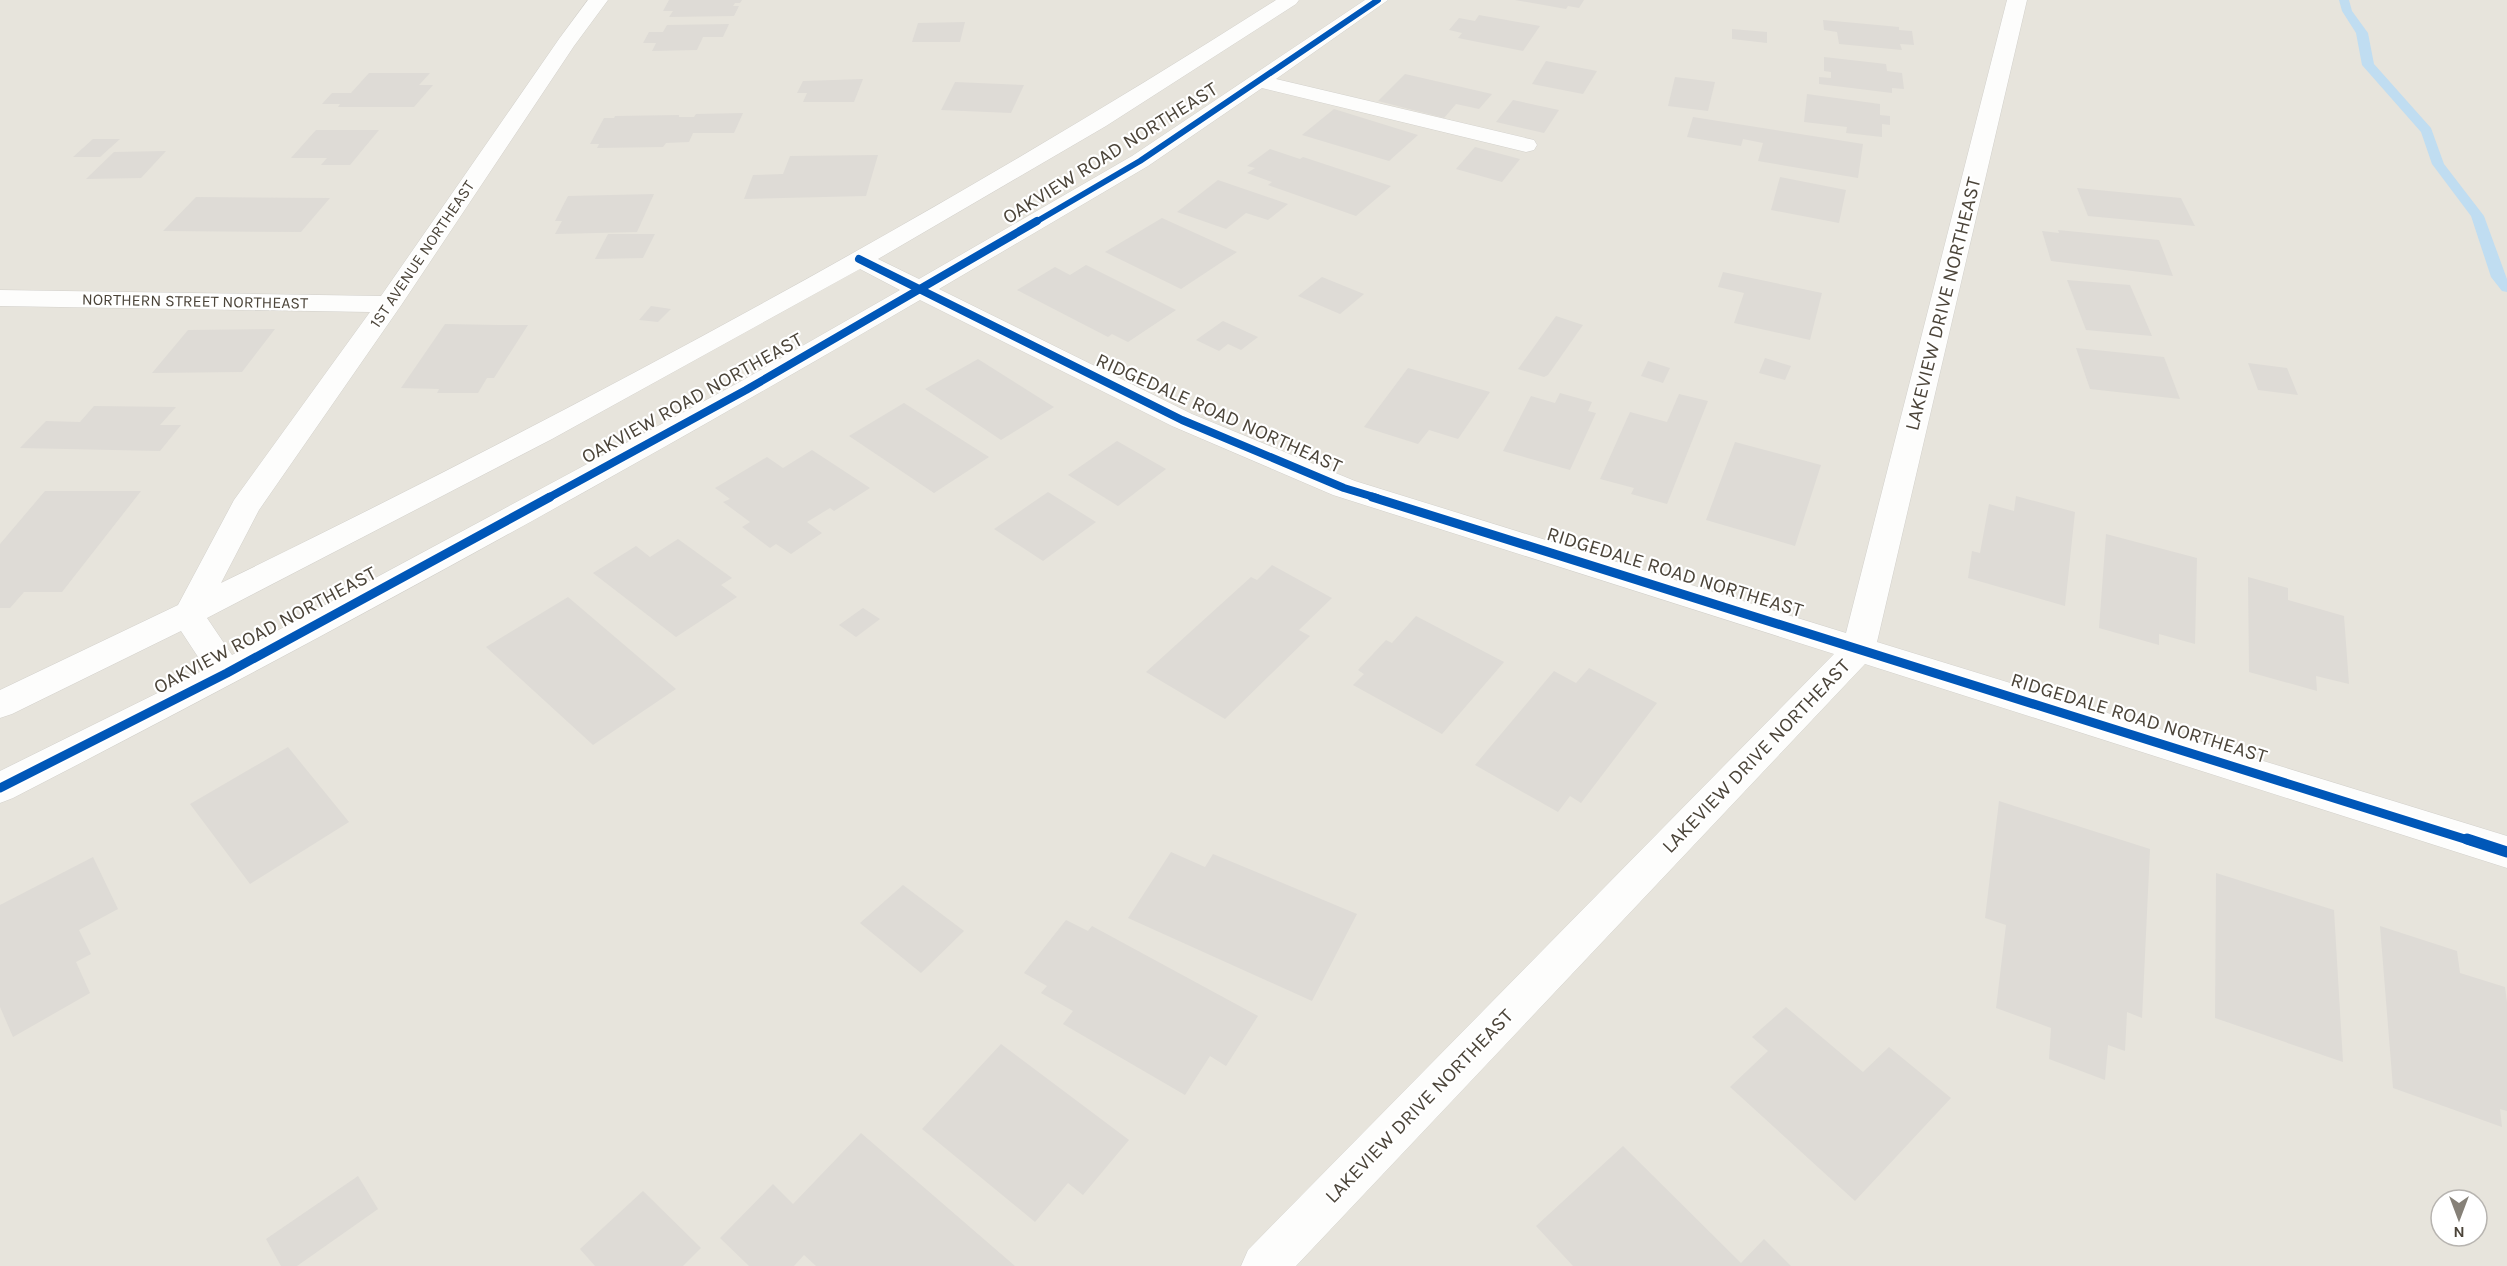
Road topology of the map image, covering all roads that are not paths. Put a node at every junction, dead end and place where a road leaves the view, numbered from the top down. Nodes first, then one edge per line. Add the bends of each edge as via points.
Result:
1 (598, 0) edge
2 (1289, 0) edge
3 (1378, 0) edge
4 (2017, 0) edge
5 (1259, 81) junction
6 (1526, 145) dead end
7 (859, 259) junction
8 (920, 290) junction
9 (0, 298) edge
10 (389, 304) junction
11 (188, 615) junction
12 (1859, 649) junction
13 (227, 673) junction
14 (0, 705) edge
15 (0, 788) edge
16 (2507, 852) edge
17 (1264, 1266) edge

1 - 10 street, 1ST AVENUE NORTHEAST
2 - 7 street, OAKVIEW ROAD NORTHEAST via 1074,136
3 - 5 street, OAKVIEW ROAD NORTHEAST
4 - 12 street, LAKEVIEW DRIVE NORTHEAST
5 - 6 street
5 - 8 street, OAKVIEW ROAD NORTHEAST via 1140,161
7 - 8 street, RIDGEDALE ROAD NORTHEAST
7 - 11 street, OAKVIEW ROAD NORTHEAST via 696,351
8 - 12 street, RIDGEDALE ROAD NORTHEAST via 1182,420 1344,488
8 - 13 street, OAKVIEW ROAD NORTHEAST via 746,390
9 - 10 street, NORTHERN STREET NORTHEAST
10 - 11 street, 1ST AVENUE NORTHEAST via 245,507
11 - 13 street
11 - 14 street, OAKVIEW ROAD NORTHEAST
12 - 16 street, RIDGEDALE ROAD NORTHEAST
12 - 17 street, LAKEVIEW DRIVE NORTHEAST
13 - 15 street, OAKVIEW ROAD NORTHEAST

